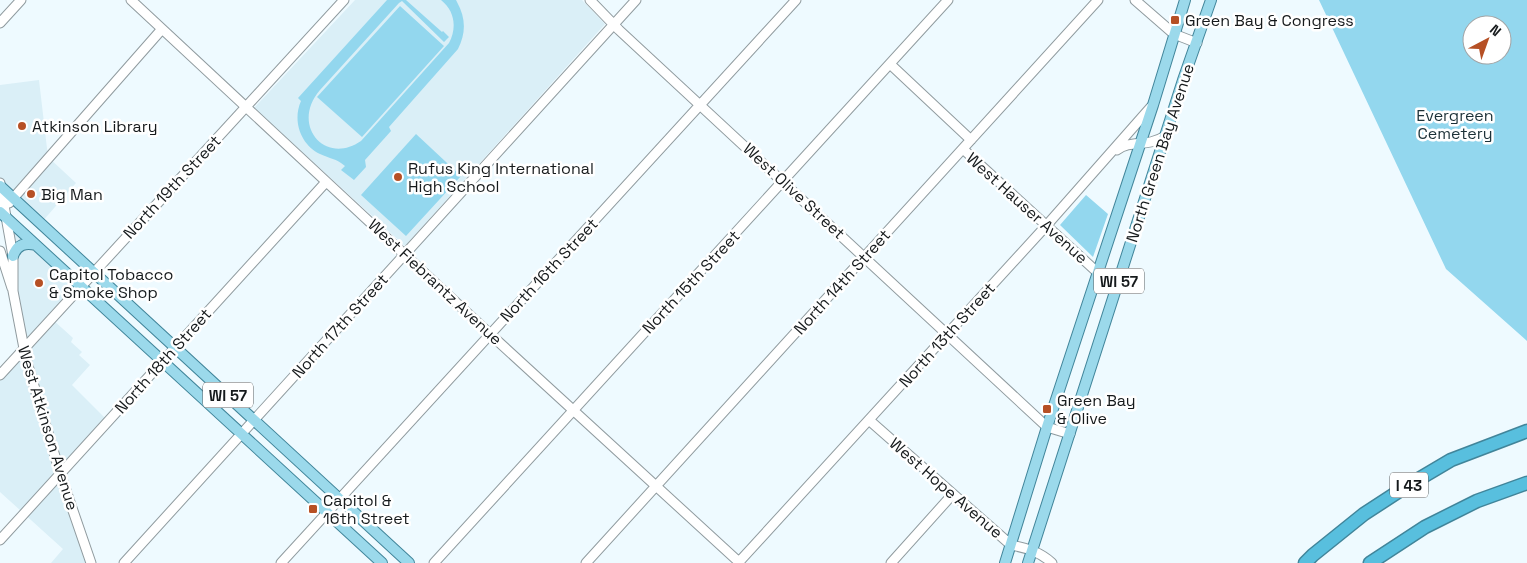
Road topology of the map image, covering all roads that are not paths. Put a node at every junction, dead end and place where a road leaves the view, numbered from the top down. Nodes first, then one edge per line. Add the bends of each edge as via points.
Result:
1 (21, 0) edge
2 (130, 0) edge
3 (344, 0) edge
4 (590, 0) edge
5 (636, 0) edge
6 (796, 0) edge
7 (948, 0) edge
8 (1098, 0) edge
9 (1135, 0) edge
10 (1186, 0) edge
11 (1210, 0) edge
12 (0, 23) edge
13 (613, 25) junction
14 (162, 29) junction
15 (1174, 34) junction
16 (1197, 43) junction
17 (890, 64) junction
18 (700, 105) junction
19 (1153, 105) junction
20 (246, 107) junction
21 (1166, 136) junction
22 (971, 140) junction
23 (1140, 144) junction
24 (963, 149) junction
25 (1110, 154) junction
26 (0, 182) edge
27 (326, 182) junction
28 (783, 182) junction
29 (0, 186) edge
30 (13, 198) junction
31 (2, 213) edge
32 (1046, 226) junction
33 (36, 245) junction
34 (0, 251) edge
35 (404, 254) junction
36 (13, 256) junction
37 (865, 257) junction
38 (94, 272) junction
39 (1097, 272) junction
40 (1120, 278) junction
41 (81, 286) junction
42 (13, 291) junction
43 (490, 334) junction
44 (947, 334) junction
45 (175, 347) junction
46 (24, 348) junction
47 (162, 361) junction
48 (0, 375) edge
49 (573, 410) junction
50 (255, 420) junction
51 (869, 420) junction
52 (1047, 426) junction
53 (1527, 431) edge
54 (242, 434) junction
55 (1070, 434) junction
56 (60, 473) junction
57 (1527, 483) edge
58 (656, 486) junction
59 (952, 495) junction
60 (340, 499) junction
61 (328, 513) junction
62 (0, 540) edge
63 (1011, 545) junction
64 (1032, 550) junction
65 (91, 563) edge
66 (124, 563) edge
67 (282, 563) edge
68 (382, 563) edge
69 (409, 563) edge
70 (434, 563) edge
71 (586, 563) edge
72 (739, 563) edge
73 (892, 563) edge
74 (1005, 563) edge
75 (1028, 563) edge
76 (1052, 563) edge
77 (1305, 563) edge
78 (1370, 563) edge

1 - 12 street
2 - 14 street, West Fiebrantz Avenue
3 - 20 street, North 19th Street
4 - 13 street, West Olive Street
5 - 13 street, North 17th Street
6 - 18 street, North 16th Street
7 - 17 street, North 15th Street
8 - 22 street, North 14th Street
9 - 15 street
10 - 15 main road, North Green Bay Avenue / WI 57
11 - 16 main road, North Green Bay Avenue / WI 57
13 - 18 street, West Olive Street
13 - 35 street, North 17th Street
14 - 20 street, West Fiebrantz Avenue
14 - 30 street
15 - 16 street
15 - 19 main road, North Green Bay Avenue / WI 57
16 - 21 main road, North Green Bay Avenue / WI 57
17 - 22 street, West Hauser Avenue
17 - 28 street, North 15th Street
18 - 28 street, West Olive Street
18 - 43 street, North 16th Street
19 - 23 main road, North Green Bay Avenue / WI 57
19 - 25 street, North 13th Street
20 - 27 street, West Fiebrantz Avenue
20 - 38 street, North 19th Street
21 - 23 street
21 - 40 main road, North Green Bay Avenue / WI 57
22 - 24 street, North 14th Street
23 - 25 street via 1122,145
23 - 39 main road, North Green Bay Avenue / WI 57
24 - 32 street, West Hauser Avenue
24 - 37 street, North 14th Street
25 - 32 street, North 13th Street
26 - 29 street, West Atkinson Avenue
27 - 35 street, West Fiebrantz Avenue
27 - 45 street, North 18th Street
28 - 37 street, West Olive Street
28 - 49 street, North 15th Street
29 - 30 main road, WI 57
29 - 31 street, West Atkinson Avenue
30 - 31 street
30 - 38 main road, WI 57
31 - 33 main road, WI 57
31 - 36 street, West Atkinson Avenue
32 - 39 street, West Hauser Avenue
32 - 44 street, North 13th Street
33 - 36 main road via 21,245
33 - 41 main road, WI 57
34 - 42 street, West Atkinson Avenue
35 - 43 street, West Fiebrantz Avenue
35 - 50 street, North 17th Street
36 - 42 street, West Atkinson Avenue
37 - 44 street, West Olive Street
37 - 58 street, North 14th Street
38 - 41 street, North 19th Street
38 - 45 main road, WI 57
39 - 40 street, West Hauser Avenue
39 - 52 main road, North Green Bay Avenue / WI 57
40 - 55 main road, North Green Bay Avenue / WI 57
41 - 46 street, North 19th Street
41 - 47 main road, WI 57
42 - 46 street, West Atkinson Avenue
43 - 49 street, West Fiebrantz Avenue
43 - 60 street, North 16th Street
44 - 51 street, North 13th Street
44 - 52 street, West Olive Street
45 - 47 street, North 18th Street
45 - 50 main road, WI 57
46 - 48 street, North 19th Street
46 - 56 street, West Atkinson Avenue
47 - 54 main road, WI 57
47 - 56 street, North 18th Street
49 - 58 street, West Fiebrantz Avenue
49 - 70 street, North 15th Street
50 - 54 street, North 17th Street
50 - 60 main road, WI 57
51 - 59 street, West Hope Avenue
51 - 72 street, North 13th Street
52 - 55 street, West Olive Street
52 - 63 main road, North Green Bay Avenue / WI 57
53 - 77 highway, I 43 via 1451,460 1407,486 1364,514
54 - 61 main road, WI 57
54 - 66 street, North 17th Street
55 - 64 main road, North Green Bay Avenue / WI 57
56 - 62 street, North 18th Street
56 - 65 street, West Atkinson Avenue
57 - 78 highway via 1477,501 1425,527
58 - 71 street, North 14th Street
58 - 72 street, West Fiebrantz Avenue
59 - 63 street, West Hope Avenue
59 - 73 street
60 - 61 street, North 16th Street
60 - 69 main road, WI 57
61 - 67 street, North 16th Street
61 - 68 main road, WI 57
63 - 64 street, West Hope Avenue
63 - 74 main road, North Green Bay Avenue / WI 57
64 - 75 main road, North Green Bay Avenue / WI 57
64 - 76 street, West Hope Avenue

